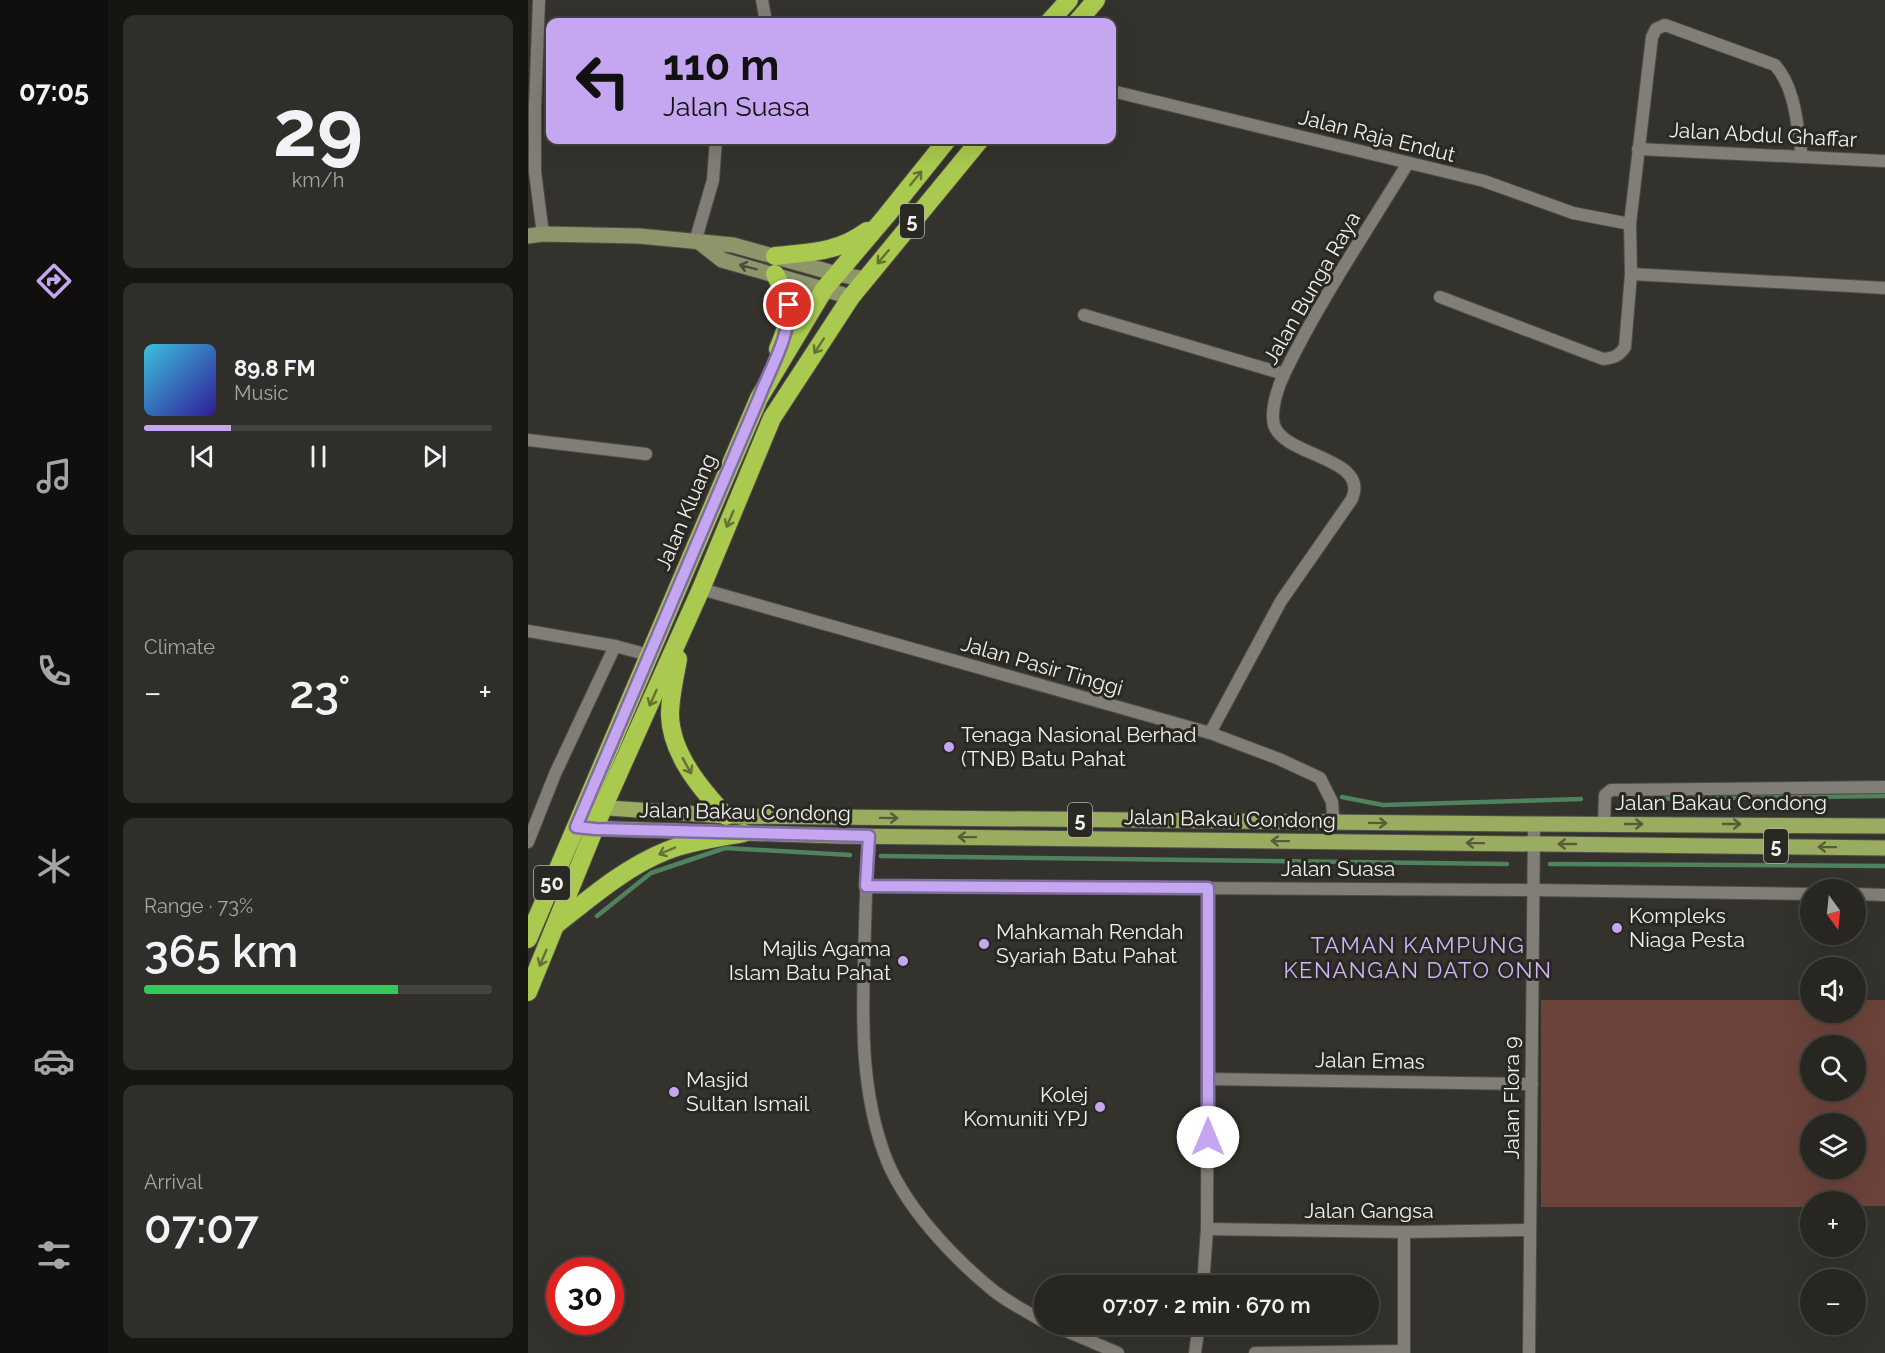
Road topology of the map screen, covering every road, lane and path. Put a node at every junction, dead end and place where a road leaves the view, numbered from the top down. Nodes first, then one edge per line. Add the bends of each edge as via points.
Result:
1 (539, 0) edge
2 (762, 0) edge
3 (1069, 0) edge
4 (1096, 0) edge
5 (765, 18) edge
6 (1053, 18) edge
7 (1080, 18) edge
8 (532, 40) edge
9 (1116, 93) edge
10 (532, 108) edge
11 (716, 144) edge
12 (944, 144) edge
13 (977, 144) edge
14 (1638, 149) junction
15 (1802, 157) junction
16 (1885, 161) edge
17 (1408, 164) junction
18 (886, 216) junction
19 (1630, 224) junction
20 (536, 235) edge
21 (697, 242) junction
22 (775, 265) junction
23 (837, 274) junction
24 (1631, 274) junction
25 (865, 279) junction
26 (825, 288) junction
27 (1885, 288) edge
28 (851, 297) junction
29 (1440, 297) dead end
30 (1084, 315) dead end
31 (1284, 374) junction
32 (759, 398) junction
33 (528, 440) edge
34 (646, 454) dead end
35 (702, 589) junction
36 (685, 628) junction
37 (528, 631) edge
38 (615, 646) junction
39 (649, 655) junction
40 (1210, 733) junction
41 (1885, 787) edge
42 (594, 807) junction
43 (726, 816) junction
44 (1330, 819) junction
45 (1534, 824) junction
46 (1604, 824) junction
47 (1885, 826) edge
48 (576, 827) junction
49 (595, 829) junction
50 (744, 833) junction
51 (869, 836) junction
52 (528, 842) edge
53 (1533, 844) junction
54 (1885, 848) edge
55 (866, 886) junction
56 (1208, 888) junction
57 (1533, 890) junction
58 (1800, 894) edge
59 (1866, 894) edge
60 (1885, 895) edge
61 (557, 924) junction
62 (528, 939) edge
63 (528, 992) edge
64 (1207, 1080) junction
65 (1532, 1084) junction
66 (1207, 1229) junction
67 (1530, 1230) junction
68 (1404, 1232) junction
69 (1204, 1275) edge
70 (1034, 1316) edge
71 (1076, 1335) edge
72 (1197, 1335) edge
73 (1404, 1352) edge
74 (1118, 1353) edge
75 (1194, 1353) edge
76 (1255, 1353) edge
77 (1529, 1353) edge

1 - 8 street
2 - 5 street
3 - 6 highway
4 - 7 highway
8 - 10 street
9 - 17 street, Jalan Raja Endut
10 - 20 street
11 - 21 street via 712,180
18 -> 12 highway, Jalan Kluang / 5
13 -> 25 highway, Jalan Kluang / 5
14 - 15 street, Jalan Abdul Ghaffar
14 - 15 street via 1652,37 1656,29 1665,25 1775,64 1790,90
14 - 19 street
15 - 16 street, Jalan Abdul Ghaffar
17 - 19 street, Jalan Raja Endut via 1484,182 1573,213
17 - 31 street, Jalan Bunga Raya
18 - 22 highway via 852,242
18 - 23 highway, Jalan Kluang / 5
19 - 24 street
20 - 21 street via 639,236
21 - 22 street via 722,260
22 - 23 street
22 - 26 street
22 - 32 highway via 789,305 789,318
23 - 25 street
23 - 26 highway, Jalan Kluang / 5
24 - 27 street
24 - 29 street via 1625,347 1612,358 1603,359
25 - 28 highway, Jalan Kluang / 5
26 - 28 street
26 - 32 highway, Jalan Kluang / 5
28 -> 35 highway, Jalan Kluang / 5 via 772,418
30 - 31 street
31 - 40 street, Jalan Bunga Raya via 1273,411 1274,427 1286,440 1346,470 1356,490 1281,601
32 - 39 highway, Jalan Kluang / 5
33 - 34 street
35 - 36 highway, Jalan Kluang / 5
35 - 40 street, Jalan Pasir Tinggi
36 -> 42 highway, Jalan Kluang / 5
36 -> 43 highway via 672,691 670,716 675,740 703,791
37 - 38 street
38 - 39 street
38 - 52 street
39 - 42 highway, Jalan Kluang / 5
40 - 44 street, Jalan Pasir Tinggi via 1320,778 1332,802
41 - 46 street via 1611,790 1605,795
42 - 43 main road, Jalan Bakau Condong / 5
42 - 48 highway, Jalan Kluang / 5
42 - 49 highway, Jalan Kluang / 5
43 -> 44 main road, Jalan Bakau Condong / 5
44 -> 45 main road, Jalan Bakau Condong / 5
45 - 46 main road, Jalan Bakau Condong / 5
45 - 53 street, Jalan Flora 9
46 -> 47 main road, Jalan Bakau Condong / 5
48 - 49 main road, Jalan Bakau Condong / 5
48 - 62 highway, Jalan Kluang / 50
49 - 50 main road, Jalan Bakau Condong / 5
49 - 61 highway, Jalan Kluang / 50
50 - 51 main road, Jalan Bakau Condong / 5
50 -> 61 highway via 665,851 617,877
53 -> 51 main road, Jalan Bakau Condong / 5
51 - 55 street
54 -> 53 main road, Jalan Bakau Condong / 5
53 - 57 street, Jalan Flora 9
55 - 56 street, Jalan Suasa
55 - 70 street via 863,1050 884,1154 900,1187 950,1252 995,1292
56 - 57 street, Jalan Suasa
56 - 64 street
57 - 58 street, Jalan Suasa
57 - 65 street, Jalan Flora 9
59 - 60 street
61 -> 63 highway, Jalan Kluang / 50
64 - 65 street, Jalan Emas
64 - 66 street
65 - 67 street, Jalan Flora 9
66 - 68 street, Jalan Gangsa
66 - 69 street
67 - 68 street, Jalan Gangsa
67 - 77 street, Jalan Flora 9
68 - 73 street
71 - 74 street
72 - 75 street
73 - 76 street

